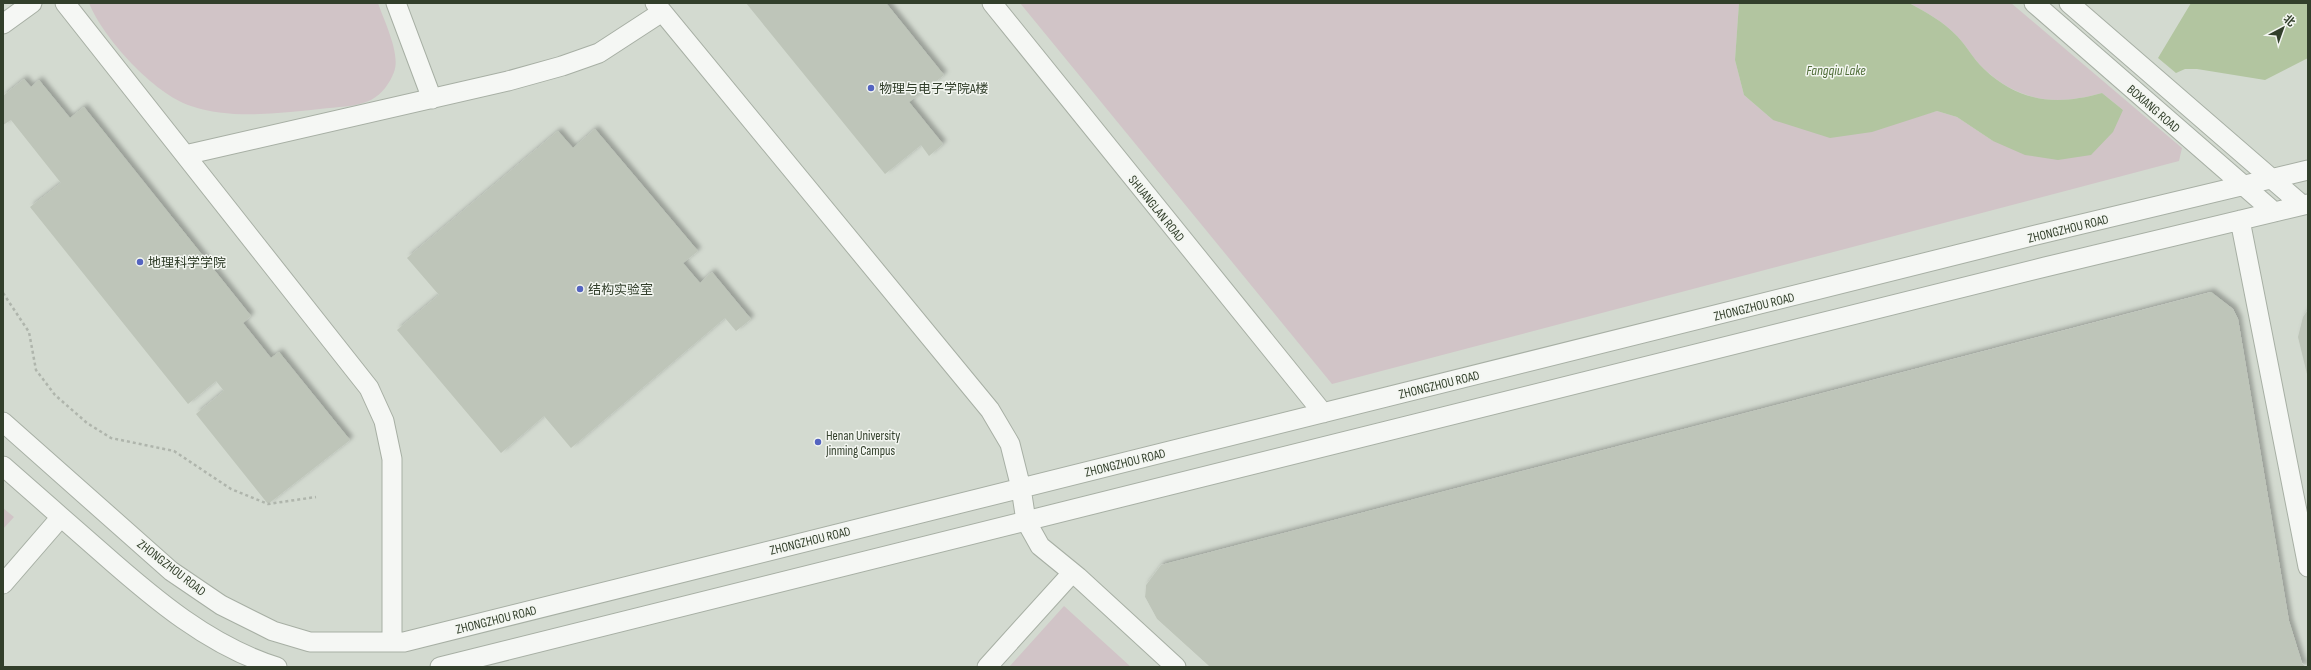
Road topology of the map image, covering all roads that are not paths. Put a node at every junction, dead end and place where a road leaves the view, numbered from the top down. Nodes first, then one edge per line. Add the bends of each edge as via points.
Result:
1 (32, 3) edge
2 (65, 3) edge
3 (396, 3) edge
4 (992, 3) edge
5 (2034, 3) edge
6 (2070, 3) edge
7 (658, 7) edge
8 (3, 24) edge
9 (432, 99) junction
10 (185, 155) junction
11 (2308, 170) edge
12 (2271, 178) junction
13 (2244, 186) junction
14 (2305, 205) edge
15 (2274, 212) junction
16 (2240, 220) junction
17 (1323, 413) junction
18 (3, 422) edge
19 (3, 466) edge
20 (1021, 488) junction
21 (61, 517) junction
22 (1026, 521) junction
23 (2308, 567) edge
24 (1072, 573) junction
25 (3, 584) edge
26 (392, 642) junction
27 (277, 667) edge
28 (440, 667) edge
29 (987, 667) edge
30 (1176, 667) edge

1 - 8 lane
2 - 10 lane
3 - 9 lane
4 - 17 lane, SHUANGLAN ROAD
5 - 13 lane, BOXIANG ROAD
6 - 12 lane, BOXIANG ROAD
7 - 9 lane via 599,52 516,79
7 - 20 lane via 990,410 1010,444
9 - 10 lane
10 - 26 lane via 369,388 384,421 392,459
11 - 12 lane, ZHONGZHOU ROAD
12 - 13 lane, ZHONGZHOU ROAD
12 - 14 lane, BOXIANG ROAD
13 - 15 lane, BOXIANG ROAD
13 - 17 lane, ZHONGZHOU ROAD
14 - 15 lane
15 - 16 lane
16 - 22 lane
16 - 23 lane
17 - 20 lane, ZHONGZHOU ROAD
18 - 26 lane, ZHONGZHOU ROAD via 172,570 221,605 272,631 310,642
19 - 21 lane
20 - 22 lane
20 - 26 lane, ZHONGZHOU ROAD via 404,642
21 - 25 lane
21 - 27 lane via 151,596 204,633 260,662
22 - 24 lane via 1040,546
22 - 28 lane
24 - 29 lane
24 - 30 lane

